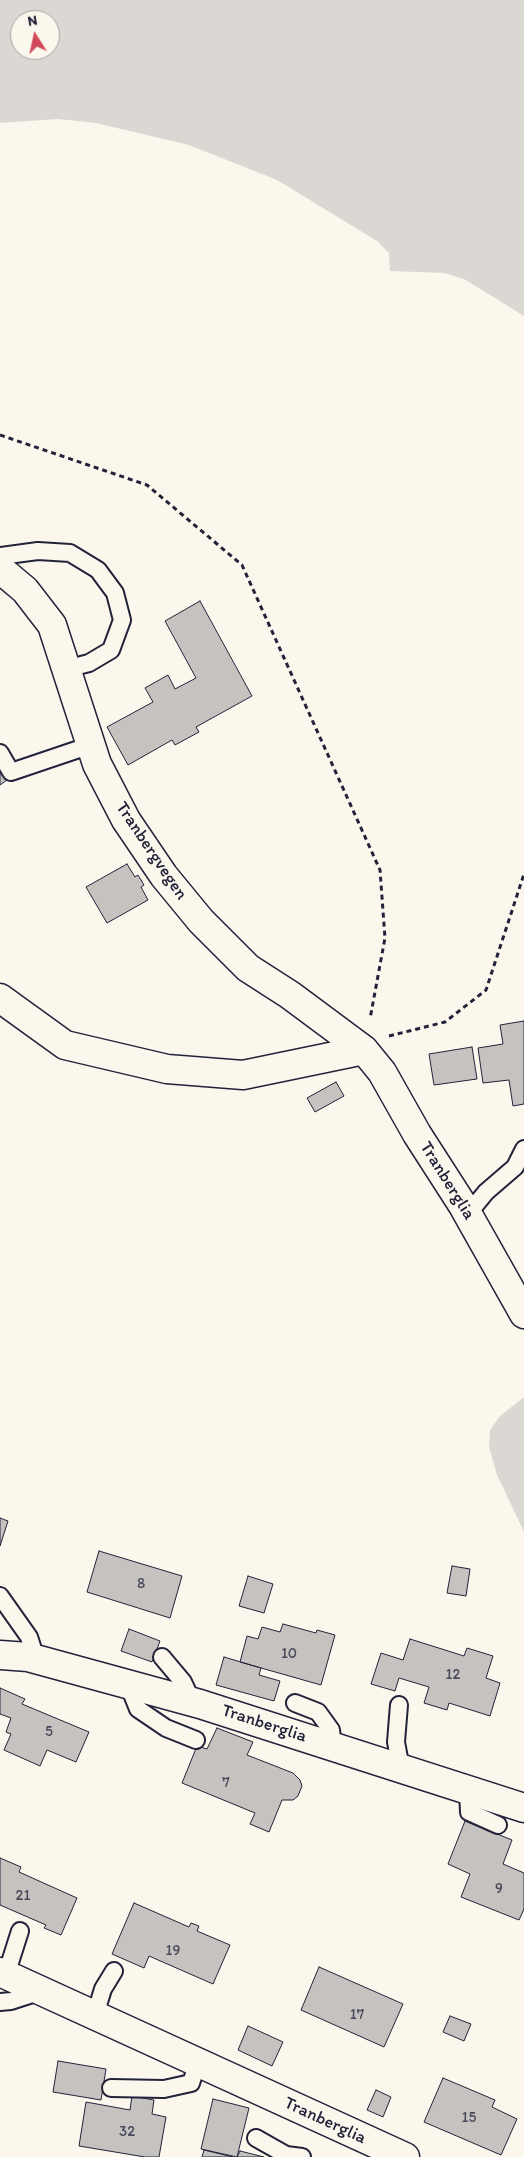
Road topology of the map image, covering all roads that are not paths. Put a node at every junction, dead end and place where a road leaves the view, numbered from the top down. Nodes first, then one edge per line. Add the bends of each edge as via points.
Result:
1 (0, 556) edge
2 (0, 569) edge
3 (66, 669) junction
4 (91, 745) junction
5 (0, 754) edge
6 (0, 998) edge
7 (365, 1046) junction
8 (524, 1149) edge
9 (468, 1214) junction
10 (524, 1314) edge
11 (0, 1596) edge
12 (0, 1655) edge
13 (162, 1657) dead end
14 (36, 1659) junction
15 (128, 1684) junction
16 (192, 1702) junction
17 (295, 1703) dead end
18 (399, 1705) dead end
19 (196, 1740) dead end
20 (333, 1747) junction
21 (401, 1769) junction
22 (468, 1791) junction
23 (524, 1808) edge
24 (498, 1825) dead end
25 (20, 1931) dead end
26 (114, 1971) dead end
27 (3, 1973) edge
28 (42, 1991) junction
29 (0, 2002) edge
30 (95, 2015) junction
31 (198, 2062) junction
32 (111, 2088) dead end
33 (256, 2138) dead end
34 (375, 2151) edge
35 (302, 2157) edge
36 (405, 2157) edge

1 - 3 lane via 38,551 70,553 98,570 115,592 122,620 111,650 89,663
2 - 3 street, Tranbergvegen via 25,590 52,625
3 - 4 street, Tranbergvegen
4 - 5 lane via 11,772
4 - 7 street, Tranbergvegen via 97,764 126,820 164,876 201,921 248,968
6 - 7 street via 65,1045 167,1069 244,1075
7 - 9 street, Tranberglia
8 - 9 lane via 515,1167 486,1192
9 - 10 street, Tranberglia
11 - 14 lane via 29,1637
12 - 14 street, Tranberglia
13 - 16 lane via 182,1682
14 - 15 street, Tranberglia
15 - 16 street, Tranberglia
15 - 19 lane via 138,1709 166,1728
16 - 20 street, Tranberglia
17 - 20 lane via 318,1712 331,1730
18 - 21 lane via 396,1742
20 - 21 street, Tranberglia
21 - 22 street, Tranberglia
22 - 23 street, Tranberglia
22 - 24 lane via 469,1812
25 - 27 lane
26 - 30 lane via 103,1989
27 - 28 street, Tranberglia
28 - 29 lane
28 - 30 street, Tranberglia
30 - 31 street, Tranberglia
31 - 32 lane via 191,2083 164,2089
31 - 34 street, Tranberglia
33 - 35 lane via 286,2155
34 - 36 street, Tranberglia

